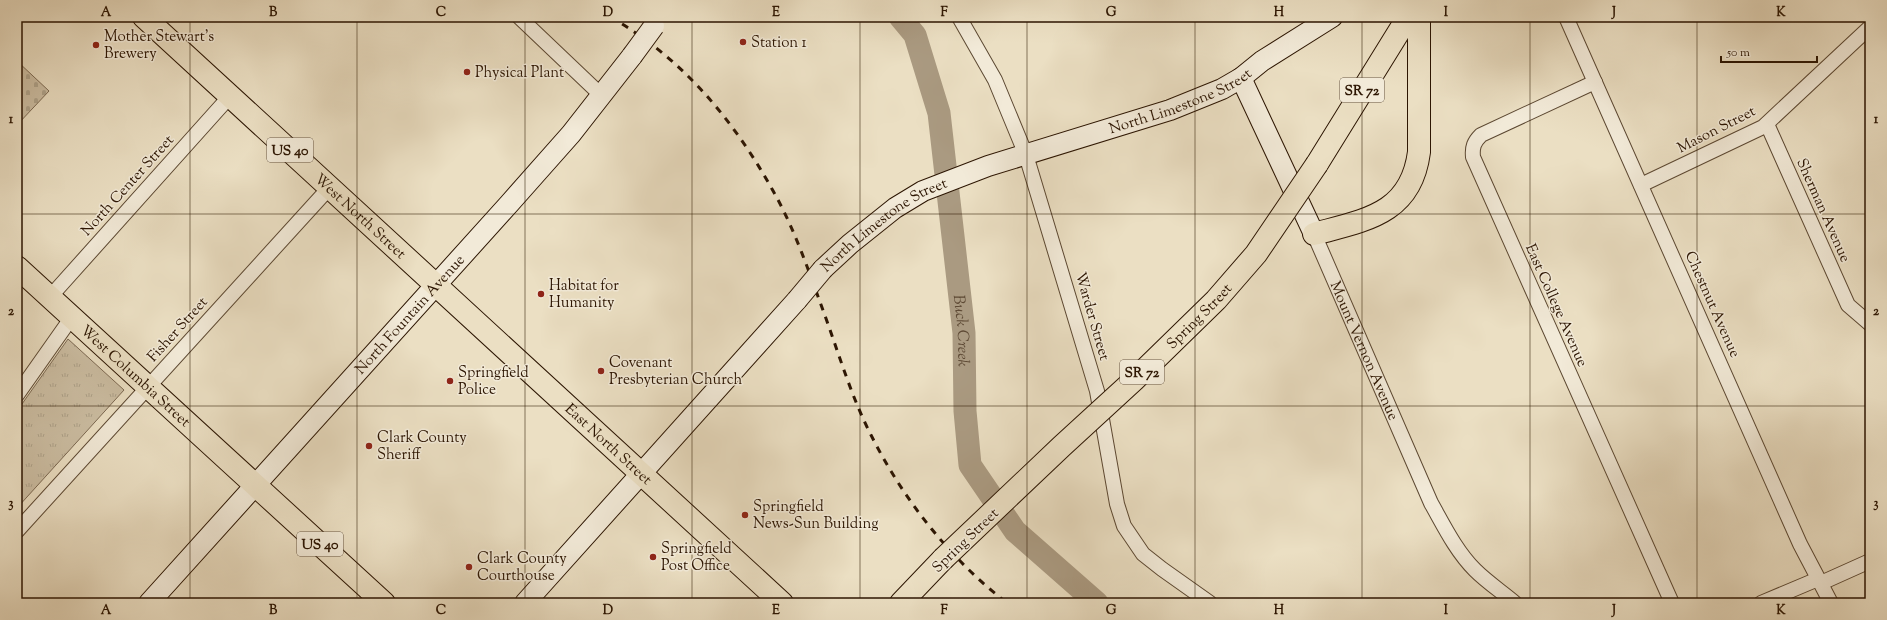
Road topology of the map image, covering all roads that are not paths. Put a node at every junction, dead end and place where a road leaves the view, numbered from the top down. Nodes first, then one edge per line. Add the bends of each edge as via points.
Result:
1 (144, 17) edge
2 (519, 17) edge
3 (959, 17) edge
4 (1332, 17) edge
5 (1408, 17) edge
6 (1419, 17) edge
7 (1566, 17) edge
8 (658, 22) edge
9 (1870, 27) edge
10 (1241, 78) junction
11 (1595, 82) junction
12 (231, 95) junction
13 (601, 95) junction
14 (1767, 124) junction
15 (1026, 155) junction
16 (1641, 185) junction
17 (330, 187) junction
18 (1314, 234) junction
19 (17, 266) edge
20 (436, 284) junction
21 (50, 297) junction
22 (72, 317) junction
23 (1870, 324) edge
24 (148, 386) junction
25 (17, 395) edge
26 (642, 473) junction
27 (255, 485) junction
28 (17, 531) edge
29 (1870, 561) edge
30 (1819, 581) junction
31 (149, 603) edge
32 (384, 603) edge
33 (525, 603) edge
34 (782, 603) edge
35 (901, 603) edge
36 (1210, 603) edge
37 (1515, 603) edge
38 (1672, 603) edge
39 (1761, 603) edge
40 (1831, 603) edge

1 - 12 main road, West North Street / US 40
2 - 13 street
3 - 15 street, Warder Street via 995,80
4 - 10 main road, North Limestone Street via 1262,61
5 - 35 main road, Spring Street / SR 72, bridge via 1317,164 1256,254 1216,300 943,559
6 - 18 main road via 1419,152 1417,168 1411,182 1403,195 1380,214
7 - 11 street, Chestnut Avenue
8 - 13 main road, North Fountain Avenue, bridge
9 - 14 street, Mason Street
10 - 15 main road, North Limestone Street via 1222,89 1170,110
10 - 18 main road, Mount Vernon Avenue
11 - 16 street, Chestnut Avenue
11 - 38 street, East College Avenue via 1481,135 1472,148 1473,157
12 - 17 main road, West North Street / US 40
12 - 21 street, North Center Street
13 - 20 main road, North Fountain Avenue via 569,135
14 - 16 street, Mason Street
14 - 23 street, Sherman Avenue via 1848,305
15 - 26 main road, North Limestone Street, bridge via 988,166 922,191 850,244 823,269
15 - 36 street, Warder Street via 1097,391 1117,504 1124,526 1143,554
16 - 30 street, Chestnut Avenue via 1800,544
17 - 20 main road, West North Street / US 40
17 - 24 street, Fisher Street
18 - 37 street, Mount Vernon Avenue via 1431,503 1447,533 1475,569
19 - 21 main road, West Columbia Street / US 40
20 - 26 main road, East North Street / US 40
20 - 27 main road, North Fountain Avenue
21 - 22 main road, West Columbia Street / US 40
22 - 24 main road, West Columbia Street / US 40
22 - 25 street
24 - 27 main road, West Columbia Street / US 40
24 - 28 street, Fisher Street
26 - 33 main road, North Limestone Street
26 - 34 main road, East North Street / US 40
27 - 31 main road, North Fountain Avenue
27 - 32 main road, US 40
29 - 30 street
30 - 39 street
30 - 40 street, Chestnut Avenue

